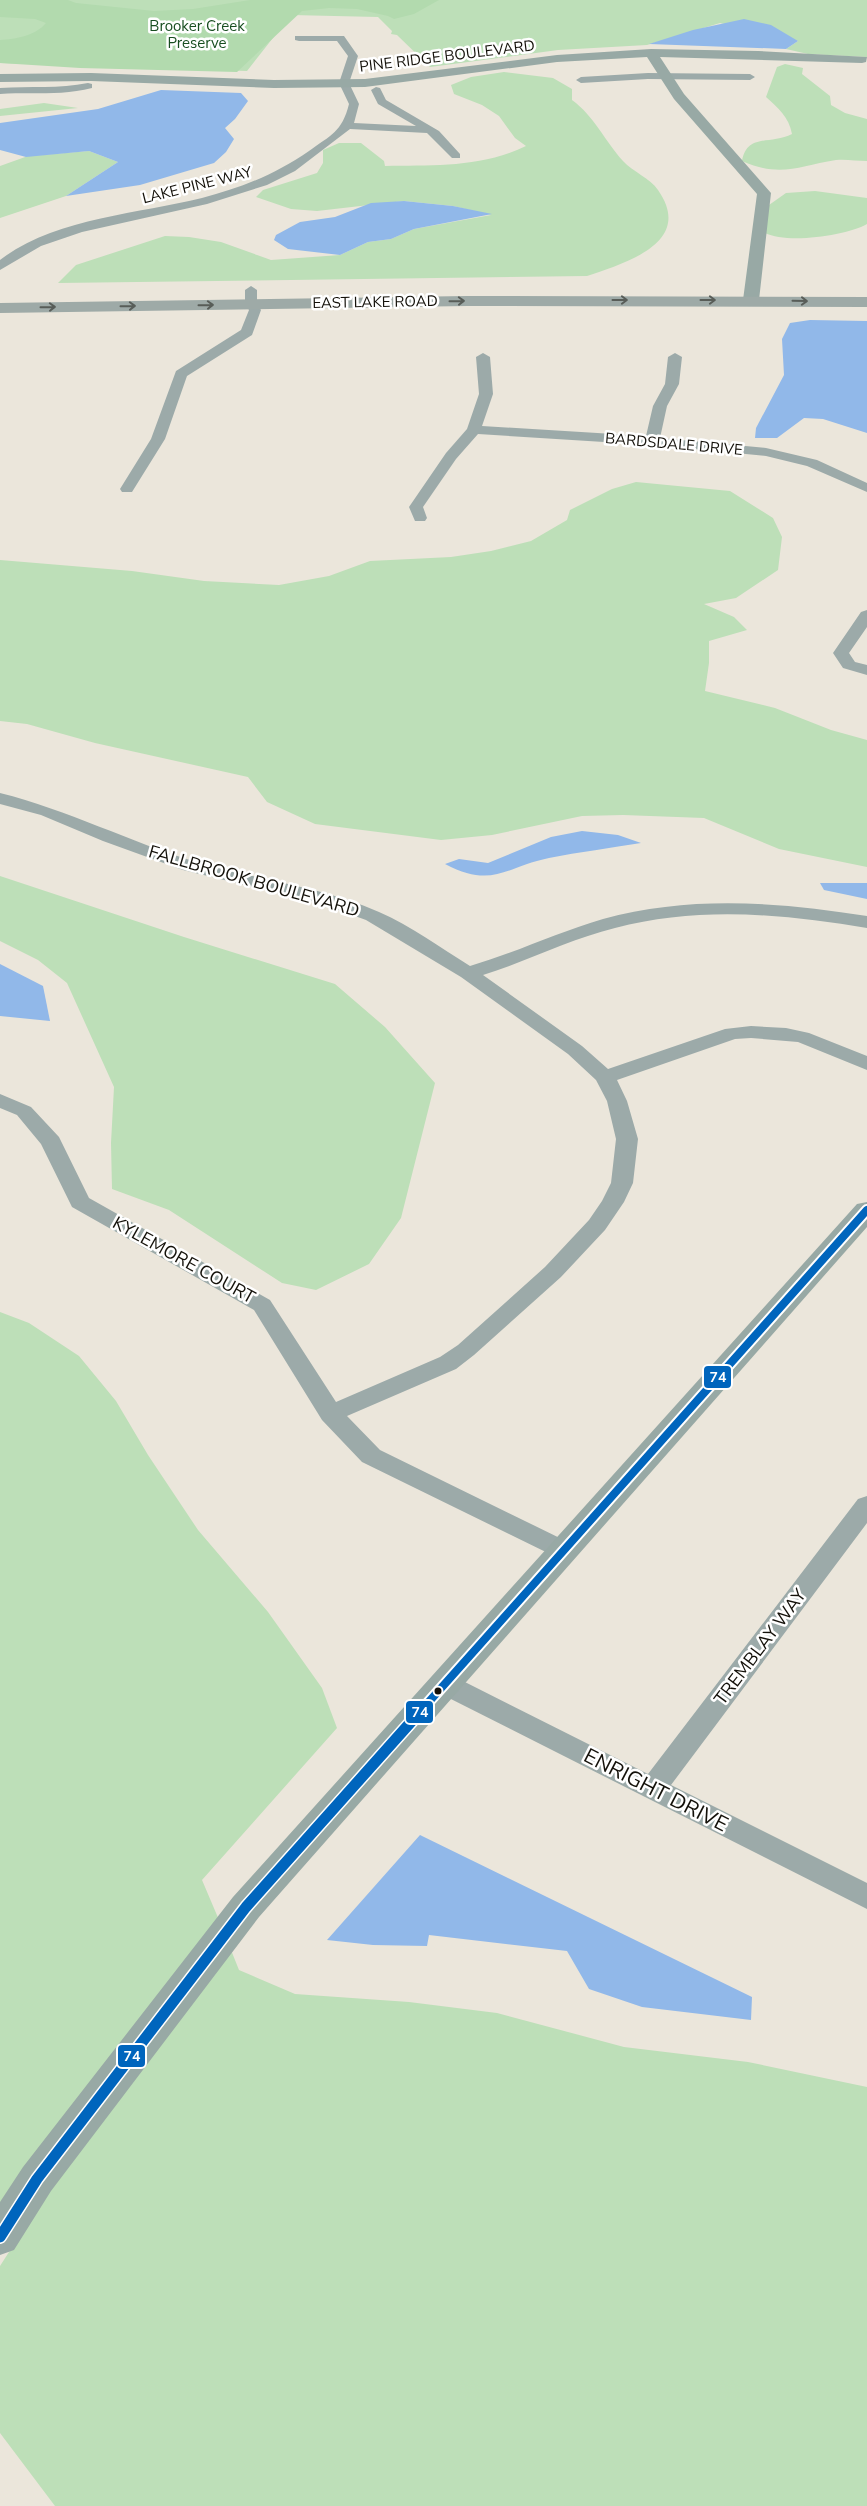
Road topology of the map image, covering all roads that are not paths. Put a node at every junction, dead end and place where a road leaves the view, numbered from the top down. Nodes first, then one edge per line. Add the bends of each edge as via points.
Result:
1 (299, 38) dead end
2 (651, 52) junction
3 (865, 60) edge
4 (667, 77) junction
5 (750, 77) dead end
6 (0, 78) edge
7 (581, 80) dead end
8 (344, 83) junction
9 (88, 86) dead end
10 (376, 90) dead end
11 (0, 91) edge
12 (347, 126) junction
13 (430, 130) junction
14 (456, 156) dead end
15 (0, 266) edge
16 (672, 286) dead end
17 (731, 286) dead end
18 (770, 286) dead end
19 (818, 287) dead end
20 (867, 287) edge
21 (0, 293) edge
22 (751, 293) junction
23 (251, 297) junction
24 (867, 302) edge
25 (0, 308) edge
26 (483, 357) dead end
27 (676, 357) dead end
28 (474, 430) junction
29 (652, 441) junction
30 (867, 488) edge
31 (127, 489) dead end
32 (420, 518) dead end
33 (867, 616) edge
34 (867, 670) edge
35 (0, 798) edge
36 (867, 922) edge
37 (468, 974) junction
38 (867, 1064) edge
39 (604, 1078) junction
40 (0, 1100) edge
41 (867, 1210) edge
42 (330, 1414) junction
43 (867, 1506) edge
44 (565, 1551) junction
45 (445, 1684) junction
46 (653, 1788) junction
47 (867, 1897) edge
48 (0, 2237) edge

1 - 8 street via 340,38 353,56
2 - 3 street, PINE RIDGE BOULEVARD
2 - 4 street
2 - 8 street, PINE RIDGE BOULEVARD via 582,56 380,82
4 - 5 street
4 - 7 street
4 - 22 street via 678,96 764,193
6 - 8 street, PINE RIDGE BOULEVARD via 63,76
8 - 12 street via 354,104
9 - 11 street via 64,91
10 - 13 street via 382,102
12 - 13 street
12 - 15 street, LAKE PINE WAY via 302,163 266,183 221,198 108,221 54,237
13 - 14 street
16 - 23 main road, EAST LAKE ROAD
17 - 22 main road
18 - 22 main road
19 - 20 main road
21 - 23 main road, EAST LAKE ROAD
23 -> 22 main road, EAST LAKE ROAD via 467,301
22 -> 24 main road
25 -> 23 main road, EAST LAKE ROAD
23 - 31 street via 255,310 247,332 181,374 158,439
26 - 28 street via 486,394
27 - 29 street via 672,384 660,406
28 - 29 street, BARDSDALE DRIVE
28 - 32 street via 451,456 416,507
29 - 30 street, BARDSDALE DRIVE via 766,452 812,463
33 - 34 street via 841,653 849,665
35 - 37 street, FALLBROOK BOULEVARD via 47,811 190,866 325,899 373,916
36 - 37 street via 757,907 672,911 610,923
37 - 39 street, FALLBROOK BOULEVARD via 575,1050
38 - 39 street via 837,1048 797,1036 774,1031 750,1031 732,1033
39 - 42 street, FALLBROOK BOULEVARD via 617,1101 627,1140 622,1183 597,1225 553,1272 448,1363
40 - 42 street, KYLEMORE COURT via 24,1110 51,1142 80,1202 262,1305
41 - 44 street
42 - 44 street, KYLEMORE COURT via 371,1456
43 - 46 street, TREMBLAY WAY
44 - 45 street
45 - 46 street, ENRIGHT DRIVE
45 - 48 street via 246,1908 37,2179
46 - 47 street, ENRIGHT DRIVE

